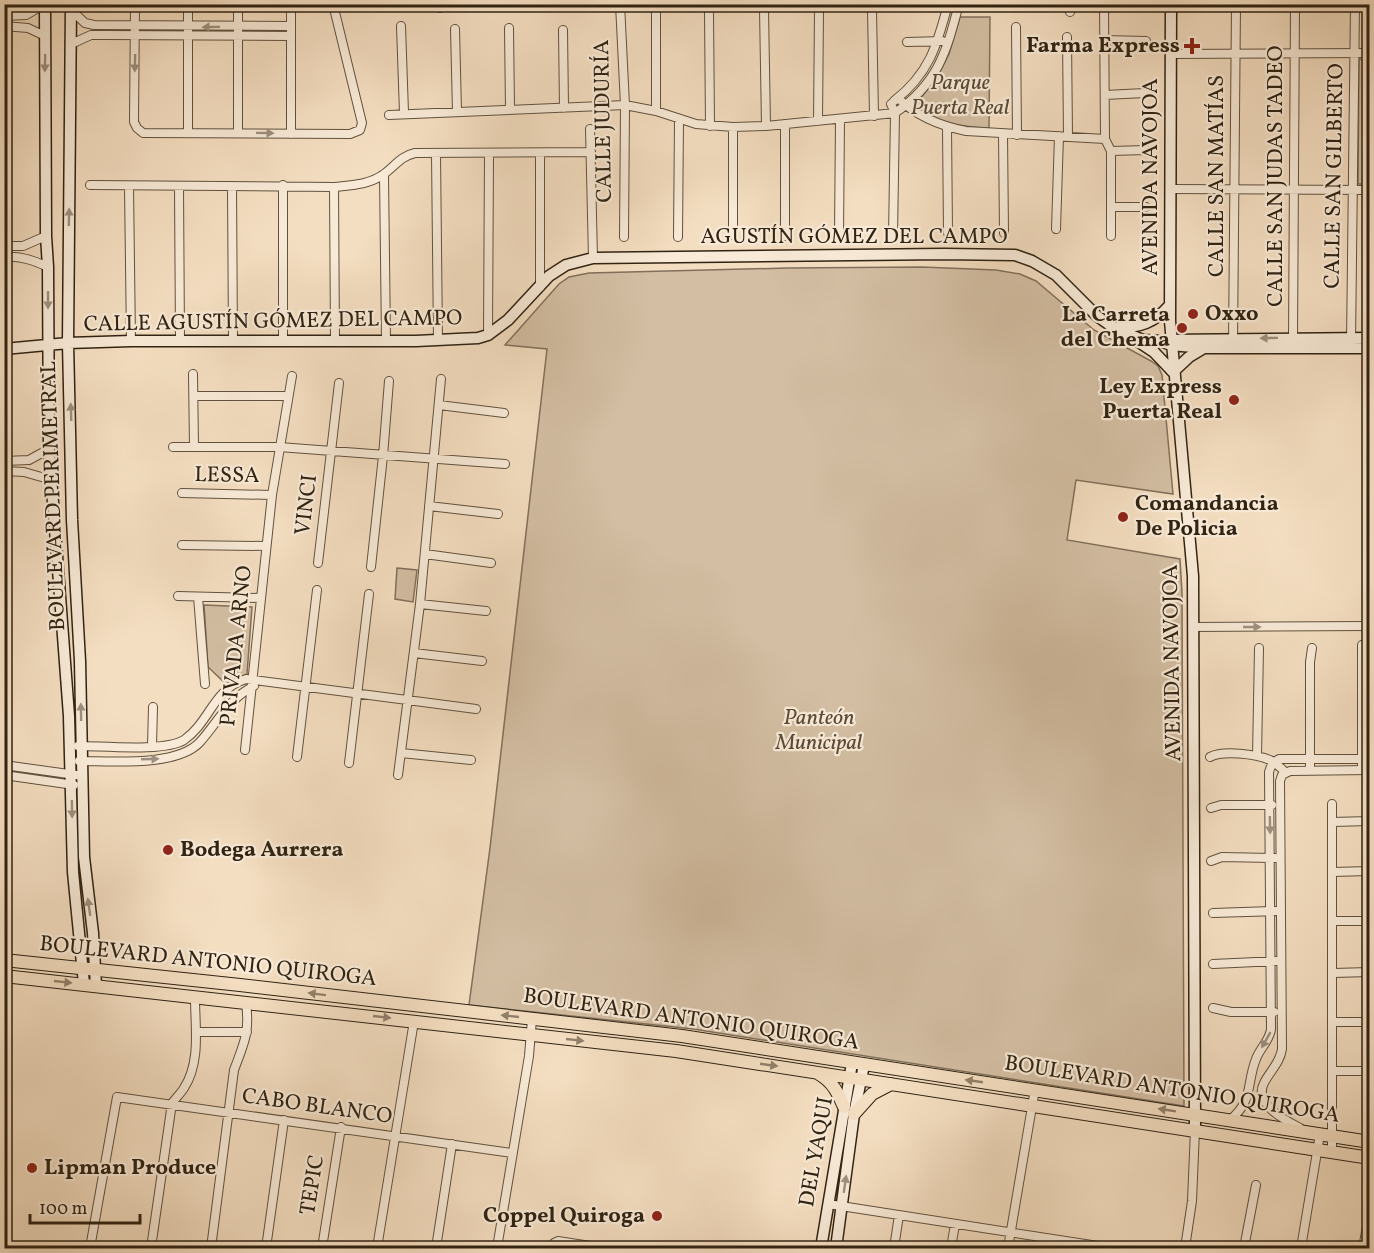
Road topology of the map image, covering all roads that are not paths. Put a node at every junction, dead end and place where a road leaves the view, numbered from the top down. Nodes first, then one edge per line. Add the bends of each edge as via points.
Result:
1 (45, 4) edge
2 (135, 4) edge
3 (188, 4) edge
4 (238, 4) edge
5 (291, 4) edge
6 (333, 4) edge
7 (620, 4) edge
8 (948, 4) edge
9 (959, 4) edge
10 (1104, 4) edge
11 (1171, 4) edge
12 (1236, 4) edge
13 (1294, 4) edge
14 (1355, 4) edge
15 (71, 7) edge
16 (764, 9) dead end
17 (819, 10) dead end
18 (872, 10) dead end
19 (656, 11) dead end
20 (710, 12) dead end
21 (4, 16) edge
22 (15, 16) junction
23 (94, 25) junction
24 (111, 25) junction
25 (4, 26) edge
26 (136, 26) junction
27 (237, 26) junction
28 (291, 26) junction
29 (401, 26) dead end
30 (14, 27) junction
31 (1016, 27) dead end
32 (509, 28) dead end
33 (455, 29) dead end
34 (563, 30) dead end
35 (188, 31) junction
36 (94, 35) junction
37 (111, 35) junction
38 (136, 35) junction
39 (45, 36) junction
40 (238, 36) junction
41 (291, 36) junction
42 (1067, 37) dead end
43 (1104, 40) junction
44 (939, 41) junction
45 (949, 41) junction
46 (1146, 41) dead end
47 (907, 42) dead end
48 (71, 44) junction
49 (1236, 53) junction
50 (1294, 53) junction
51 (1354, 53) junction
52 (1370, 53) edge
53 (1171, 54) junction
54 (1145, 93) dead end
55 (1105, 95) junction
56 (898, 98) junction
57 (891, 104) junction
58 (625, 105) junction
59 (906, 106) junction
60 (564, 108) junction
61 (510, 110) junction
62 (656, 111) junction
63 (456, 112) junction
64 (404, 113) junction
65 (895, 113) junction
66 (883, 114) junction
67 (389, 115) dead end
68 (874, 116) junction
69 (679, 119) junction
70 (840, 119) junction
71 (818, 121) junction
72 (785, 124) junction
73 (710, 126) junction
74 (766, 126) junction
75 (733, 127) junction
76 (947, 127) junction
77 (590, 129) dead end
78 (188, 133) junction
79 (238, 133) junction
80 (291, 134) junction
81 (1003, 134) junction
82 (1017, 135) junction
83 (1059, 136) junction
84 (1068, 137) junction
85 (1105, 139) junction
86 (1146, 150) dead end
87 (1111, 151) junction
88 (591, 152) junction
89 (436, 153) junction
90 (540, 153) junction
91 (489, 154) junction
92 (384, 174) junction
93 (90, 185) dead end
94 (129, 186) junction
95 (179, 186) junction
96 (232, 186) junction
97 (283, 186) junction
98 (334, 187) junction
99 (1171, 189) junction
100 (1235, 189) junction
101 (1294, 189) junction
102 (1353, 190) junction
103 (1370, 190) edge
104 (1111, 207) junction
105 (1146, 207) dead end
106 (1056, 229) dead end
107 (948, 233) dead end
108 (1004, 233) dead end
109 (733, 235) dead end
110 (840, 235) dead end
111 (46, 236) junction
112 (785, 236) dead end
113 (1112, 236) dead end
114 (624, 237) dead end
115 (678, 237) dead end
116 (893, 237) dead end
117 (4, 246) edge
118 (18, 246) junction
119 (4, 257) edge
120 (19, 257) junction
121 (593, 258) junction
122 (48, 267) junction
123 (540, 287) junction
124 (1169, 306) junction
125 (1114, 328) junction
126 (488, 335) junction
127 (1131, 337) junction
128 (1370, 338) edge
129 (180, 340) junction
130 (233, 340) junction
131 (283, 340) junction
132 (438, 340) junction
133 (132, 341) junction
134 (335, 341) junction
135 (386, 341) junction
136 (1167, 342) junction
137 (1234, 343) junction
138 (1293, 343) junction
139 (1351, 343) junction
140 (68, 344) junction
141 (47, 345) junction
142 (1204, 348) junction
143 (1370, 348) edge
144 (4, 349) edge
145 (1173, 372) junction
146 (193, 374) dead end
147 (292, 376) dead end
148 (441, 379) dead end
149 (389, 381) dead end
150 (339, 383) dead end
151 (194, 396) junction
152 (288, 396) junction
153 (439, 405) junction
154 (504, 413) dead end
155 (173, 447) dead end
156 (194, 447) junction
157 (279, 447) junction
158 (49, 449) junction
159 (331, 452) junction
160 (383, 456) junction
161 (434, 460) junction
162 (4, 461) edge
163 (16, 461) junction
164 (505, 464) dead end
165 (4, 471) edge
166 (17, 471) junction
167 (52, 484) junction
168 (71, 487) junction
169 (182, 493) dead end
170 (272, 495) junction
171 (429, 506) junction
172 (498, 514) dead end
173 (182, 545) dead end
174 (266, 546) junction
175 (425, 554) junction
176 (318, 563) dead end
177 (491, 563) dead end
178 (371, 567) dead end
179 (317, 590) dead end
180 (369, 594) dead end
181 (178, 596) dead end
182 (198, 597) junction
183 (260, 598) junction
184 (420, 604) junction
185 (486, 611) dead end
186 (1370, 626) edge
187 (1193, 627) junction
188 (1362, 645) dead end
189 (1259, 648) dead end
190 (1312, 648) dead end
191 (65, 649) junction
192 (414, 653) junction
193 (80, 661) junction
194 (483, 661) dead end
195 (251, 683) junction
196 (205, 684) dead end
197 (305, 687) junction
198 (356, 693) junction
199 (407, 699) junction
200 (153, 707) dead end
201 (476, 709) dead end
202 (209, 710) junction
203 (219, 716) junction
204 (152, 742) junction
205 (174, 744) junction
206 (76, 746) junction
207 (130, 747) junction
208 (244, 750) dead end
209 (401, 753) junction
210 (1257, 756) junction
211 (177, 757) junction
212 (1210, 757) dead end
213 (297, 758) dead end
214 (1309, 758) junction
215 (1366, 759) edge
216 (130, 760) junction
217 (471, 760) dead end
218 (77, 762) junction
219 (1273, 762) junction
220 (349, 764) dead end
221 (6, 765) edge
222 (1366, 770) edge
223 (1310, 771) junction
224 (1286, 772) junction
225 (5, 775) edge
226 (398, 775) dead end
227 (77, 780) junction
228 (1280, 804) junction
229 (1332, 804) dead end
230 (1269, 805) junction
231 (1211, 808) dead end
232 (1332, 822) junction
233 (1370, 822) edge
234 (1270, 858) junction
235 (1279, 858) junction
236 (1211, 861) dead end
237 (1370, 871) edge
238 (1332, 872) junction
239 (1276, 911) junction
240 (1213, 913) dead end
241 (1333, 921) junction
242 (1370, 921) edge
243 (4, 960) edge
244 (1272, 961) junction
245 (1281, 961) junction
246 (1213, 964) dead end
247 (90, 969) junction
248 (1333, 972) junction
249 (1370, 972) edge
250 (4, 976) edge
251 (90, 985) junction
252 (195, 998) junction
253 (246, 1003) junction
254 (1213, 1008) dead end
255 (1271, 1012) junction
256 (1281, 1012) junction
257 (532, 1019) junction
258 (414, 1021) junction
259 (1333, 1022) junction
260 (1370, 1022) edge
261 (196, 1032) junction
262 (248, 1032) junction
263 (531, 1036) junction
264 (858, 1064) junction
265 (1333, 1071) junction
266 (1370, 1071) edge
267 (815, 1072) junction
268 (855, 1079) junction
269 (891, 1084) junction
270 (1035, 1089) junction
271 (1249, 1095) junction
272 (1263, 1097) junction
273 (172, 1103) junction
274 (1032, 1106) junction
275 (849, 1110) junction
276 (230, 1113) junction
277 (1195, 1114) junction
278 (285, 1120) junction
279 (1230, 1120) junction
280 (340, 1127) junction
281 (1195, 1130) junction
282 (1320, 1134) junction
283 (395, 1136) junction
284 (1370, 1142) edge
285 (452, 1144) junction
286 (1318, 1149) junction
287 (1332, 1152) junction
288 (512, 1153) junction
289 (1370, 1158) edge
290 (1256, 1185) dead end
291 (828, 1204) junction
292 (842, 1207) junction
293 (1370, 1210) edge
294 (899, 1215) junction
295 (955, 1224) junction
296 (1011, 1233) junction
297 (1069, 1245) edge
298 (90, 1248) edge
299 (151, 1248) edge
300 (211, 1248) edge
301 (266, 1248) edge
302 (322, 1248) edge
303 (377, 1248) edge
304 (436, 1248) edge
305 (496, 1248) edge
306 (552, 1248) edge
307 (603, 1248) edge
308 (821, 1248) edge
309 (836, 1248) edge
310 (894, 1248) edge
311 (951, 1248) edge
312 (1008, 1248) edge
313 (1111, 1248) edge
314 (1185, 1248) edge
315 (1244, 1248) edge
316 (1301, 1248) edge
317 (1363, 1248) edge

1 - 22 street via 33,13
1 - 39 street, BOULEVARD PERIMETRAL
2 - 26 street
3 - 35 street
4 - 27 street
5 - 28 street
6 - 80 street via 362,123 360,130 350,134
7 - 58 street, CALLE JUDURÍA
8 - 44 street
9 - 45 street
10 - 43 street
11 - 53 street, AVENIDA NAVOJOA
12 - 49 street, CALLE SAN MATÍAS
13 - 50 street, CALLE SAN JUDAS TADEO
14 - 51 street, CALLE SAN GILBERTO
15 - 23 street via 85,22
15 - 48 street, BOULEVARD PERIMETRAL
16 - 74 street
17 - 71 street
18 - 68 street
19 - 62 street
20 - 73 street
21 - 22 street
22 - 30 street
23 - 24 street
23 - 36 street
24 - 26 street
24 - 37 street
25 - 30 street
26 - 35 street
26 - 38 street
27 - 28 street
27 -> 35 street
27 - 40 street
28 - 41 street
29 - 64 street
30 - 39 street
31 - 82 street
32 - 61 street
33 - 63 street
34 - 60 street
35 - 38 street
35 - 40 street
35 - 78 street
36 - 37 street
36 - 48 street
37 - 38 street
38 -> 78 street via 137,128 143,133
39 -> 111 street, BOULEVARD PERIMETRAL
40 - 41 street
40 - 79 street
41 - 80 street
42 - 84 street
43 - 46 street
43 - 55 street
44 - 45 street
44 - 47 street
44 - 56 street via 920,77
45 - 59 street via 933,77
140 -> 48 street, BOULEVARD PERIMETRAL
49 - 50 street
49 - 53 street
49 - 100 street, CALLE SAN MATÍAS
50 - 51 street
50 - 101 street, CALLE SAN JUDAS TADEO
51 - 52 street
51 - 102 street, CALLE SAN GILBERTO
53 - 99 street, AVENIDA NAVOJOA
54 - 55 street
55 - 85 street
56 - 57 street
56 - 59 street
57 - 65 street
57 - 66 street
58 - 60 street
58 - 62 street
58 - 114 street, CALLE JUDURÍA
59 - 65 street
59 - 76 street
60 - 61 street
61 - 63 street
62 - 69 street
63 - 64 street
64 - 67 street
65 - 66 street
65 - 116 street
66 - 68 street
68 - 70 street
69 - 73 street
69 - 115 street
70 - 71 street
70 - 110 street
71 - 72 street
72 - 74 street
72 - 112 street
73 - 75 street
74 - 75 street
75 - 109 street
76 - 81 street
76 - 107 street
77 - 88 street
78 - 79 street
79 -> 80 street
81 - 82 street
81 - 108 street
82 - 83 street
83 - 84 street
83 - 106 street
84 - 85 street
85 - 87 street
86 - 87 street
87 - 104 street
88 - 90 street
88 - 121 street
89 - 91 street
89 - 92 street via 406,155
89 - 132 street
90 - 91 street
90 - 123 street
91 - 126 street
92 - 98 street via 367,183
92 - 135 street
93 - 94 street
94 - 95 street
94 - 133 street
95 - 96 street
95 - 129 street
96 - 97 street
96 - 130 street
97 - 98 street
97 - 131 street
98 - 134 street
99 - 100 street
99 - 124 street, AVENIDA NAVOJOA
100 - 101 street
100 - 137 street, CALLE SAN MATÍAS
101 - 102 street
101 - 138 street, CALLE SAN JUDAS TADEO
102 - 103 street
102 - 139 street, CALLE SAN GILBERTO
104 - 105 street
104 - 113 street
111 - 118 street
111 - 122 street, BOULEVARD PERIMETRAL
117 - 118 street
118 - 120 street
119 - 120 street
120 - 122 street
121 - 123 street, CALLE AGUSTÍN GÓMEZ DEL CAMPO via 566,265
121 - 125 street, AGUSTÍN GÓMEZ DEL CAMPO via 1015,255 1056,275
122 -> 141 street, BOULEVARD PERIMETRAL
123 - 126 street, CALLE AGUSTÍN GÓMEZ DEL CAMPO
124 - 125 street via 1149,324
124 - 136 street, AVENIDA NAVOJOA
125 - 127 street, AGUSTÍN GÓMEZ DEL CAMPO
126 - 132 street, CALLE AGUSTÍN GÓMEZ DEL CAMPO
127 - 136 street, AGUSTÍN GÓMEZ DEL CAMPO
127 - 145 street via 1154,352
128 - 139 street
129 - 130 street, CALLE AGUSTÍN GÓMEZ DEL CAMPO
129 - 133 street, CALLE AGUSTÍN GÓMEZ DEL CAMPO
130 - 131 street, CALLE AGUSTÍN GÓMEZ DEL CAMPO
131 - 134 street, CALLE AGUSTÍN GÓMEZ DEL CAMPO
132 - 135 street, CALLE AGUSTÍN GÓMEZ DEL CAMPO
133 - 140 street, CALLE AGUSTÍN GÓMEZ DEL CAMPO
134 - 135 street, CALLE AGUSTÍN GÓMEZ DEL CAMPO
136 - 137 street
136 - 142 street
136 - 145 street, AVENIDA NAVOJOA
137 - 138 street
137 - 142 street
138 - 139 street
139 - 143 street
140 - 141 street, CALLE AGUSTÍN GÓMEZ DEL CAMPO
168 -> 140 street, BOULEVARD PERIMETRAL
141 - 144 street, CALLE AGUSTÍN GÓMEZ DEL CAMPO
141 - 158 street, BOULEVARD PERIMETRAL
142 - 145 street
145 - 187 street, AVENIDA NAVOJOA via 1191,543
146 - 151 street
147 - 152 street, PRIVADA ARNO
148 - 153 street
149 - 160 street
150 - 159 street, VINCI
151 - 152 street
151 - 156 street
152 - 157 street, PRIVADA ARNO
153 - 154 street
153 - 161 street
155 - 156 street
156 - 157 street
157 - 159 street
157 - 170 street, PRIVADA ARNO
158 - 163 street via 36,458
158 - 167 street, BOULEVARD PERIMETRAL
159 - 160 street
159 - 176 street, VINCI
160 - 161 street
160 - 178 street
161 - 164 street
161 - 171 street
162 - 163 street
163 - 166 street
165 - 166 street
166 - 167 street
167 - 168 street via 63,490
167 - 191 street, BOULEVARD PERIMETRAL
168 - 193 street, BOULEVARD PERIMETRAL
169 - 170 street, LESSA
170 - 174 street, PRIVADA ARNO
171 - 172 street
171 - 175 street
173 - 174 street
174 - 183 street, PRIVADA ARNO
175 - 177 street
175 - 184 street
179 - 197 street
180 - 198 street
181 - 182 street
182 - 183 street
182 - 196 street
183 - 195 street, PRIVADA ARNO
184 - 185 street
184 - 192 street
187 -> 186 street
187 - 277 street, AVENIDA NAVOJOA
188 - 215 street
189 - 210 street
190 - 214 street
191 - 193 street
191 - 206 street, BOULEVARD PERIMETRAL
192 - 194 street
192 - 199 street
206 -> 193 street, BOULEVARD PERIMETRAL
195 - 197 street
195 - 202 street via 231,686
195 - 203 street
195 - 208 street, PRIVADA ARNO
197 - 198 street
197 - 213 street
198 - 199 street
198 - 220 street
199 - 201 street
199 - 209 street
200 - 204 street
202 - 203 street
202 - 205 street via 189,735
203 - 211 street via 198,744
204 - 205 street
204 - 207 street
205 - 211 street
206 - 207 street
206 - 218 street, BOULEVARD PERIMETRAL
207 - 216 street
209 - 217 street
209 - 226 street
210 - 212 street via 1220,753
210 - 219 street
216 -> 211 street
214 - 215 street
214 - 219 street
214 - 223 street
215 - 222 street
216 - 218 street
218 - 227 street, BOULEVARD PERIMETRAL
219 - 224 street
219 - 230 street via 1269,772
221 - 225 street
221 - 227 street
222 - 223 street
223 - 224 street
224 - 228 street via 1280,781
225 - 227 street
227 - 247 street, BOULEVARD PERIMETRAL
228 - 230 street
228 - 235 street
229 - 232 street
230 - 231 street
230 -> 234 street
232 - 233 street
232 - 238 street
234 - 235 street
234 - 236 street via 1222,856
234 - 239 street
235 - 239 street
237 - 238 street
238 - 241 street
239 - 240 street
239 - 244 street
239 - 245 street
241 - 242 street
241 - 248 street
243 - 247 main road, BOULEVARD ANTONIO QUIROGA
244 - 245 street
244 - 246 street
244 - 255 street
245 - 256 street
247 - 251 street, BOULEVARD PERIMETRAL
257 -> 247 main road, BOULEVARD ANTONIO QUIROGA
248 - 249 street
248 - 259 street
250 -> 251 main road, BOULEVARD ANTONIO QUIROGA
251 - 252 main road, BOULEVARD ANTONIO QUIROGA
252 - 253 main road, BOULEVARD ANTONIO QUIROGA
252 - 261 street
253 -> 258 main road, BOULEVARD ANTONIO QUIROGA
253 - 262 street
254 - 255 street
255 - 256 street
255 -> 271 street via 1271,1034 1256,1057
256 - 272 street via 1281,1055 1263,1085
257 - 263 street
257 - 264 main road, BOULEVARD ANTONIO QUIROGA via 681,1036
258 - 263 main road, BOULEVARD ANTONIO QUIROGA
258 - 283 street
259 - 260 street
259 - 265 street
261 - 262 street
261 - 273 street via 193,1068 185,1088
262 - 276 street via 234,1070
263 -> 267 main road, BOULEVARD ANTONIO QUIROGA via 676,1051
263 - 288 street
264 - 268 street, DEL YAQUI
270 -> 264 main road, BOULEVARD ANTONIO QUIROGA
265 - 266 street
265 - 282 street
267 - 268 main road, BOULEVARD ANTONIO QUIROGA
267 - 275 main road via 828,1079
268 - 269 main road, BOULEVARD ANTONIO QUIROGA
268 - 275 street, DEL YAQUI
269 - 274 main road, BOULEVARD ANTONIO QUIROGA
269 - 275 main road
270 - 274 street
277 -> 270 main road, BOULEVARD ANTONIO QUIROGA
271 - 272 street
271 - 279 street
272 - 282 street via 1282,1118
273 - 276 street, CABO BLANCO
273 - 298 street, CABO BLANCO via 117,1097
273 - 299 street
274 - 281 main road, BOULEVARD ANTONIO QUIROGA
274 - 296 street
275 - 291 street, DEL YAQUI
292 -> 275 street, DEL YAQUI
276 - 278 street, CABO BLANCO
276 - 300 street
277 - 279 main road, BOULEVARD ANTONIO QUIROGA
277 - 281 street, AVENIDA NAVOJOA
278 - 280 street, CABO BLANCO
278 - 301 street
279 - 282 main road, BOULEVARD ANTONIO QUIROGA
280 - 283 street, CABO BLANCO
280 - 302 street, TEPIC
281 - 286 main road, BOULEVARD ANTONIO QUIROGA
281 - 314 street, AVENIDA NAVOJOA via 1192,1201
282 - 284 main road, BOULEVARD ANTONIO QUIROGA
282 - 286 street
282 - 287 street
283 - 285 street, CABO BLANCO
283 - 303 street
285 - 288 street, CABO BLANCO
285 - 304 street
286 - 287 main road, BOULEVARD ANTONIO QUIROGA
286 - 316 street
287 - 289 main road, BOULEVARD ANTONIO QUIROGA
288 - 305 street
290 - 315 street
291 - 292 street
291 - 308 street, DEL YAQUI
292 - 294 street
292 - 309 street, DEL YAQUI
293 - 317 street
294 - 295 street
294 - 310 street
295 - 296 street
295 - 311 street
296 - 297 street
296 - 312 street
297 - 313 street
306 - 307 street via 558,1241

